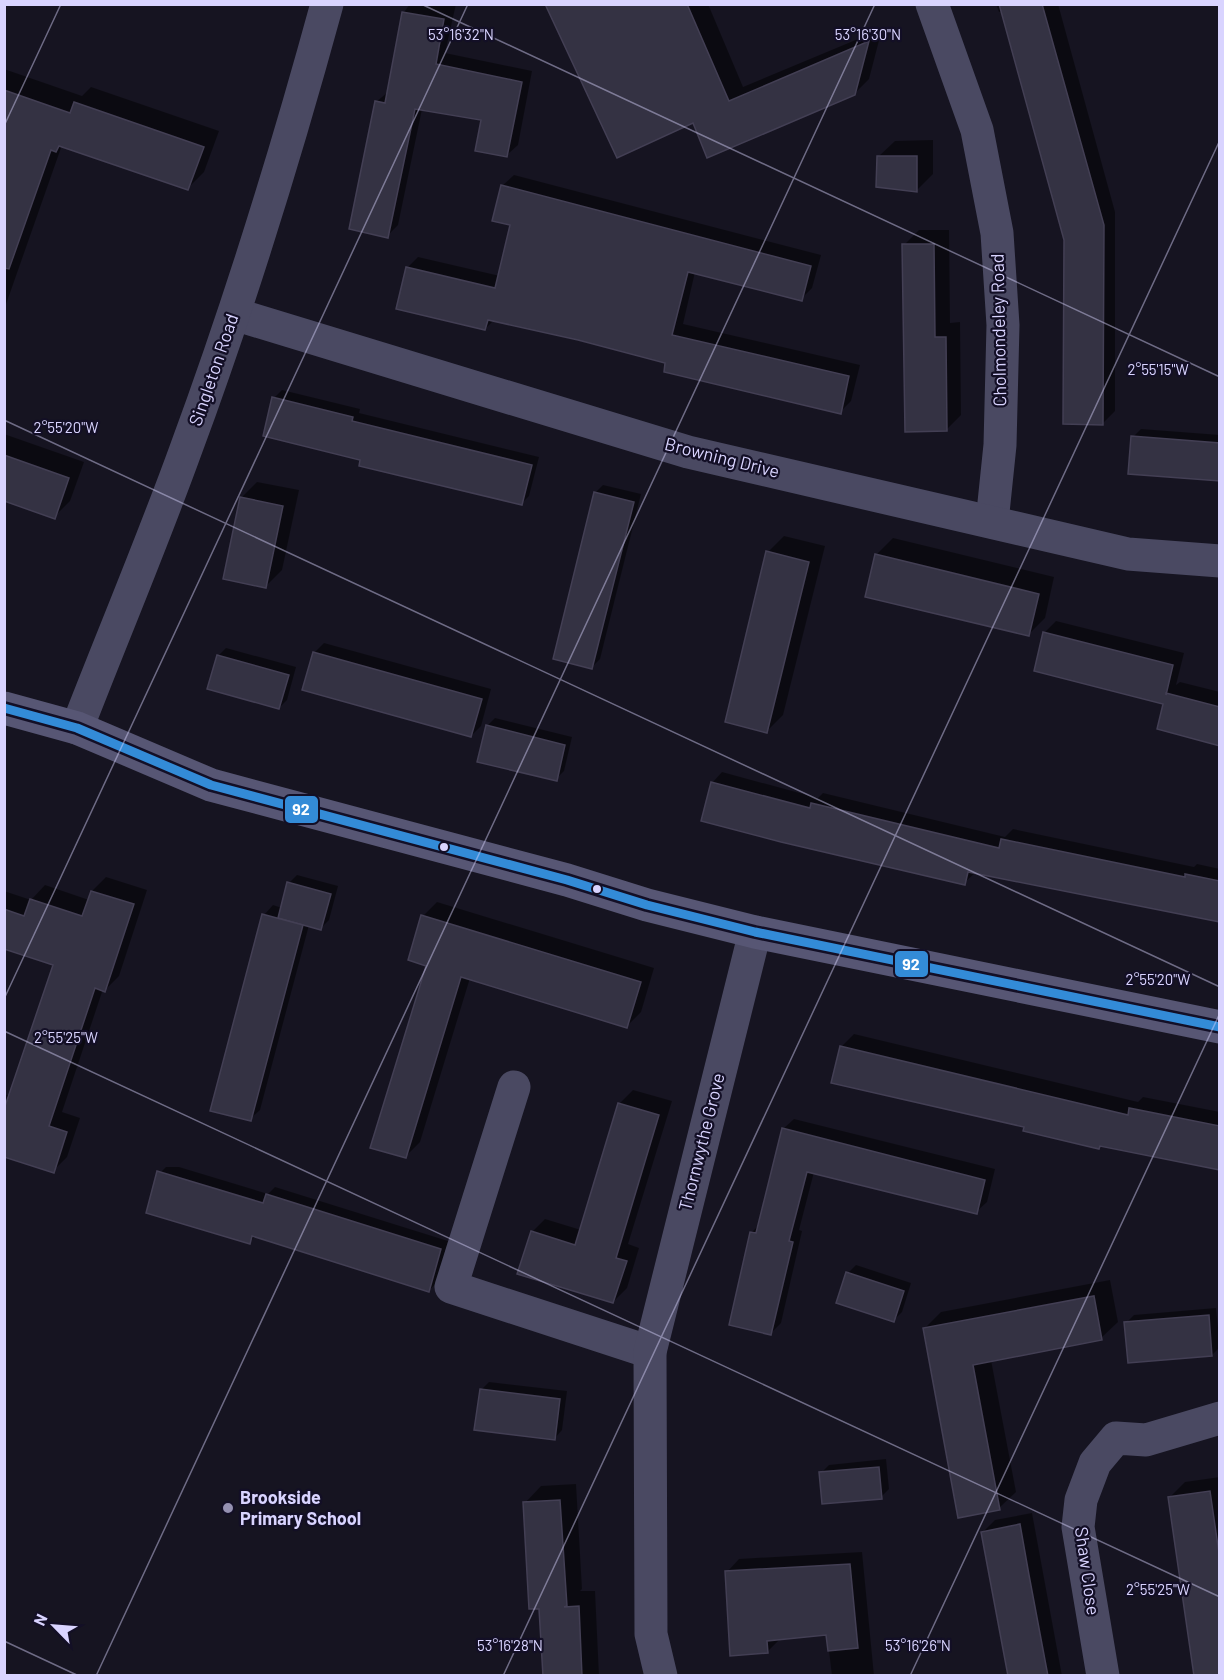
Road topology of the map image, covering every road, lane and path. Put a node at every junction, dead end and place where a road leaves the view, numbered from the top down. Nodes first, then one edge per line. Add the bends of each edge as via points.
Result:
1 (327, 4) edge
2 (932, 4) edge
3 (234, 314) junction
4 (992, 522) junction
5 (1220, 561) edge
6 (4, 708) edge
7 (77, 728) junction
8 (755, 932) junction
9 (1220, 1027) edge
10 (514, 1087) dead end
11 (650, 1352) junction
12 (1220, 1418) edge
13 (661, 1676) edge
14 (1103, 1676) edge

1 - 3 street, Singleton Road via 291,136
2 - 4 street, Cholmondeley Road via 977,130 997,233 1003,325 1000,446
3 - 4 street, Browning Drive via 688,452
3 - 7 street, Singleton Road via 186,451
4 - 5 street, Browning Drive via 1128,554
6 - 7 street
7 - 8 street via 211,785
8 - 9 street
8 - 11 street, Thornwythe Grove
10 - 11 street via 451,1287
11 - 13 street, Thornwythe Grove via 651,1634
12 - 14 street, Shaw Close via 1146,1440 1116,1438 1095,1463 1081,1500 1078,1527

